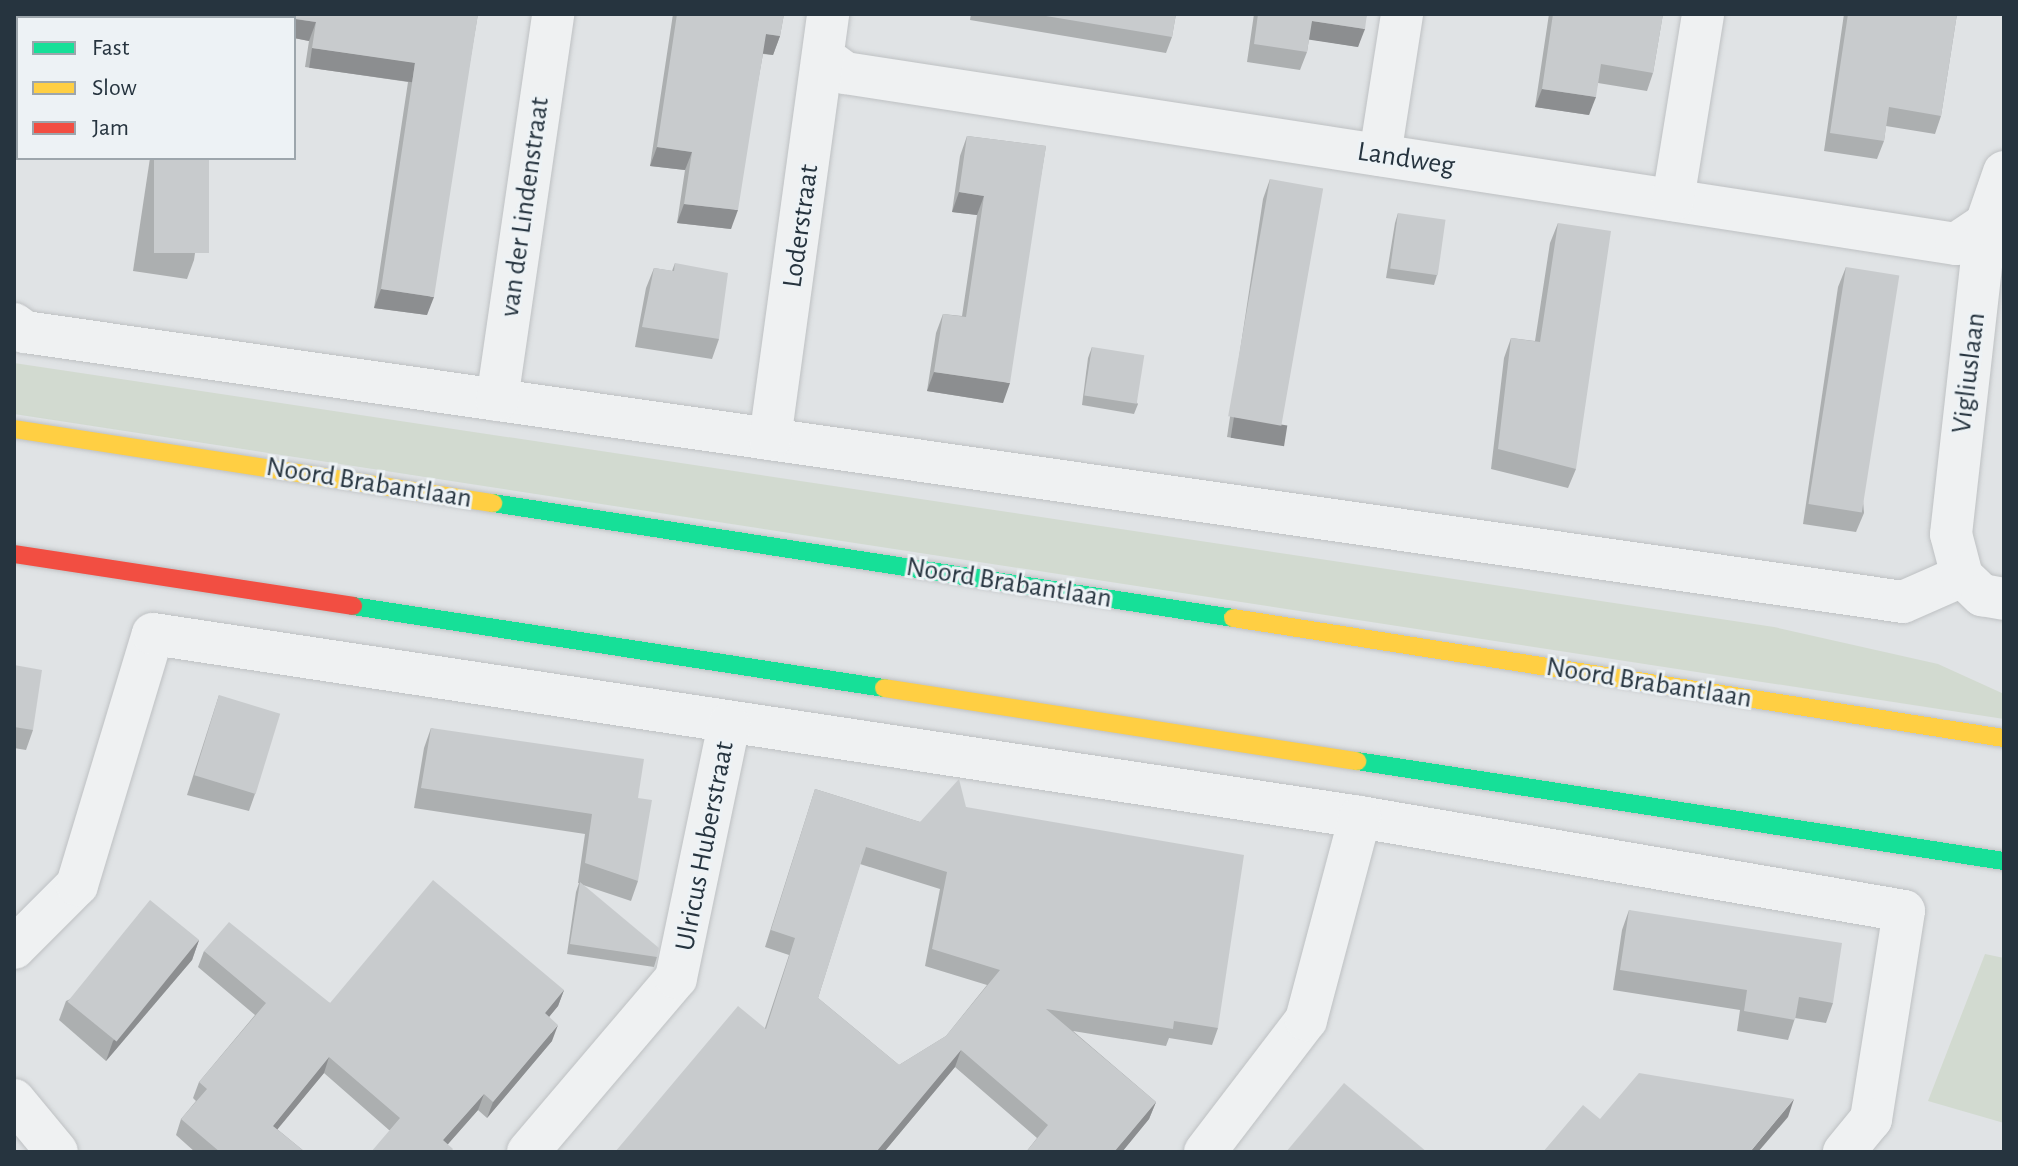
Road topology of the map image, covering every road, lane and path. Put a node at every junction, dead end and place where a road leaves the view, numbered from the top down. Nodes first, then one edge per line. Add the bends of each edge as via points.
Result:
1 (553, 14) edge
2 (828, 14) edge
3 (1402, 14) edge
4 (1703, 14) edge
5 (826, 59) junction
6 (1380, 155) junction
7 (2004, 172) edge
8 (1673, 200) junction
9 (1986, 224) junction
10 (19, 328) edge
11 (497, 400) junction
12 (14, 429) edge
13 (770, 439) junction
14 (14, 554) edge
15 (1962, 576) junction
16 (2004, 599) edge
17 (729, 724) junction
18 (2004, 738) edge
19 (1360, 817) junction
20 (2004, 861) edge
21 (14, 948) edge
22 (14, 1100) edge
23 (57, 1152) edge
24 (528, 1152) edge
25 (1205, 1152) edge
26 (1844, 1152) edge

1 - 11 street, van der Lindenstraat
2 - 5 street, Loderstraat
3 - 6 street
4 - 8 street
5 - 6 street, Landweg via 845,73
5 - 13 street, Loderstraat
6 - 8 street, Landweg
7 - 9 street, Vigliuslaan
8 - 9 street, Landweg via 1956,244
9 - 15 street, Vigliuslaan via 1951,534
10 - 11 street
11 - 13 street
12 - 18 main road, Noord Brabantlaan
13 - 15 street via 1903,602
14 - 20 main road
15 - 16 street via 1982,595
17 - 19 street
17 - 21 street via 153,634 77,885
17 - 24 street, Ulricus Huberstraat via 676,978
19 - 25 street via 1306,1020
19 - 26 street via 1904,911 1871,1119
22 - 23 street

